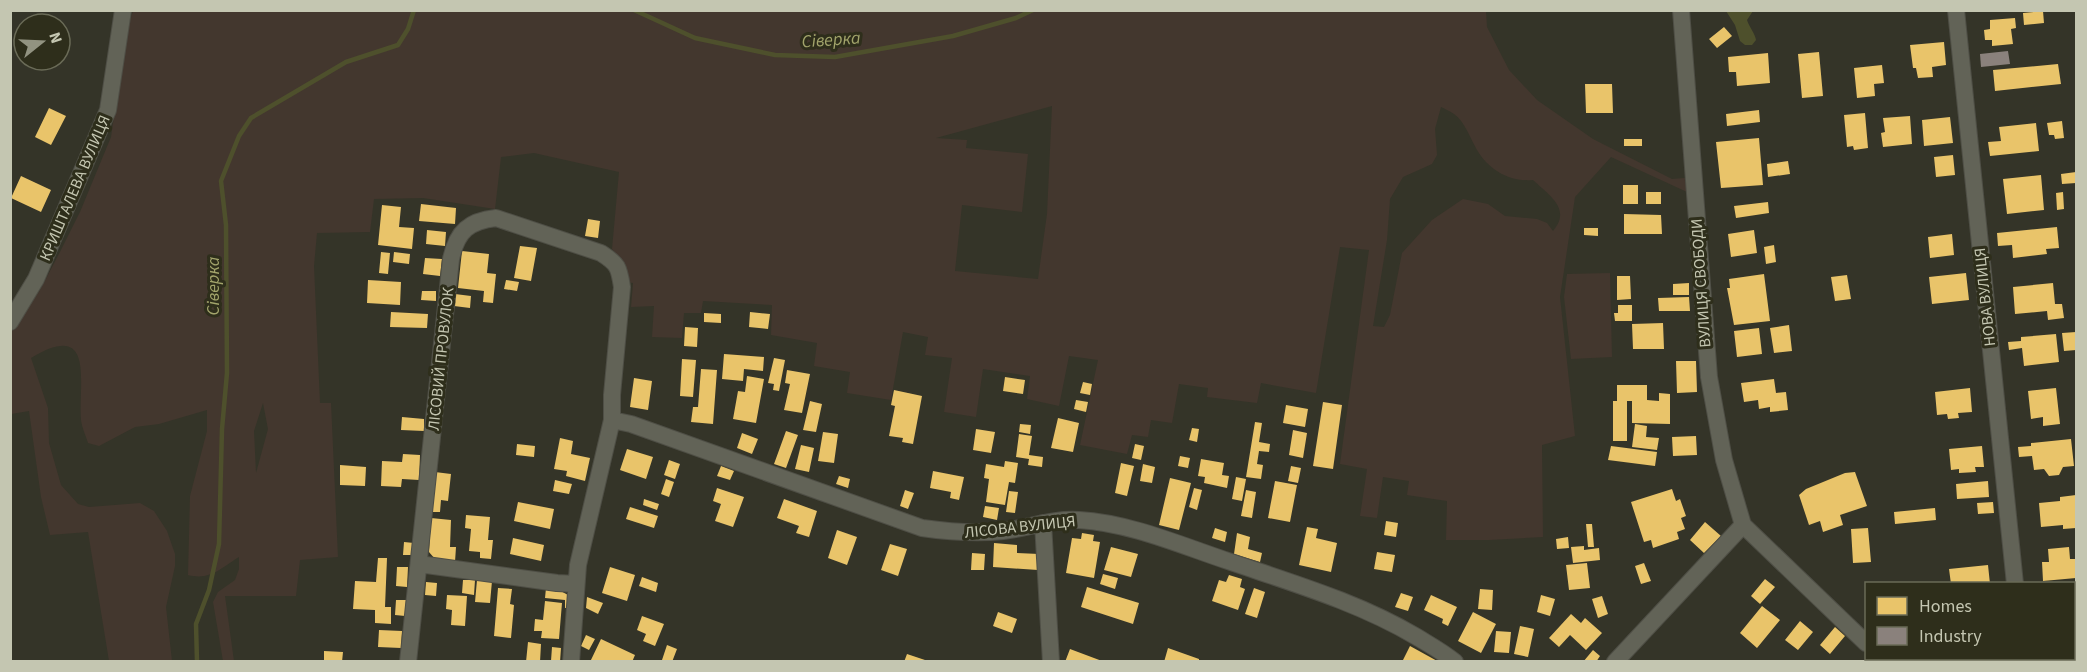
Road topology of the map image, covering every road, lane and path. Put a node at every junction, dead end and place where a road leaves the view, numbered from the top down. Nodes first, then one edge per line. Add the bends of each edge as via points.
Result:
1 (123, 10) edge
2 (1681, 10) edge
3 (1956, 10) edge
4 (10, 322) edge
5 (612, 420) junction
6 (1042, 523) junction
7 (1743, 525) junction
8 (419, 564) junction
9 (2015, 582) edge
10 (576, 584) junction
11 (1865, 642) edge
12 (408, 662) edge
13 (571, 662) edge
14 (1051, 662) edge
15 (1455, 662) edge
16 (1615, 662) edge

1 - 4 street, КРИШТАЛЕВА ВУЛИЦЯ via 108,110 36,279
2 - 7 street, ВУЛИЦЯ СВОБОДИ via 1709,376 1724,460
3 - 9 street, НОВА ВУЛИЦЯ
5 - 6 street, ЛІСОВА ВУЛИЦЯ via 922,528 960,534
5 - 8 street, ЛІСОВИЙ ПРОВУЛОК via 622,287 615,262 601,253 496,218 479,220 465,230 455,242 451,259
5 - 10 street
6 - 14 street
6 - 15 street, ЛІСОВА ВУЛИЦЯ via 1078,519 1158,537 1338,599 1393,623
7 - 11 street, ВУЛИЦЯ СВОБОДИ
7 - 16 street
8 - 10 street
8 - 12 street, ЛІСОВИЙ ПРОВУЛОК
10 - 13 street

